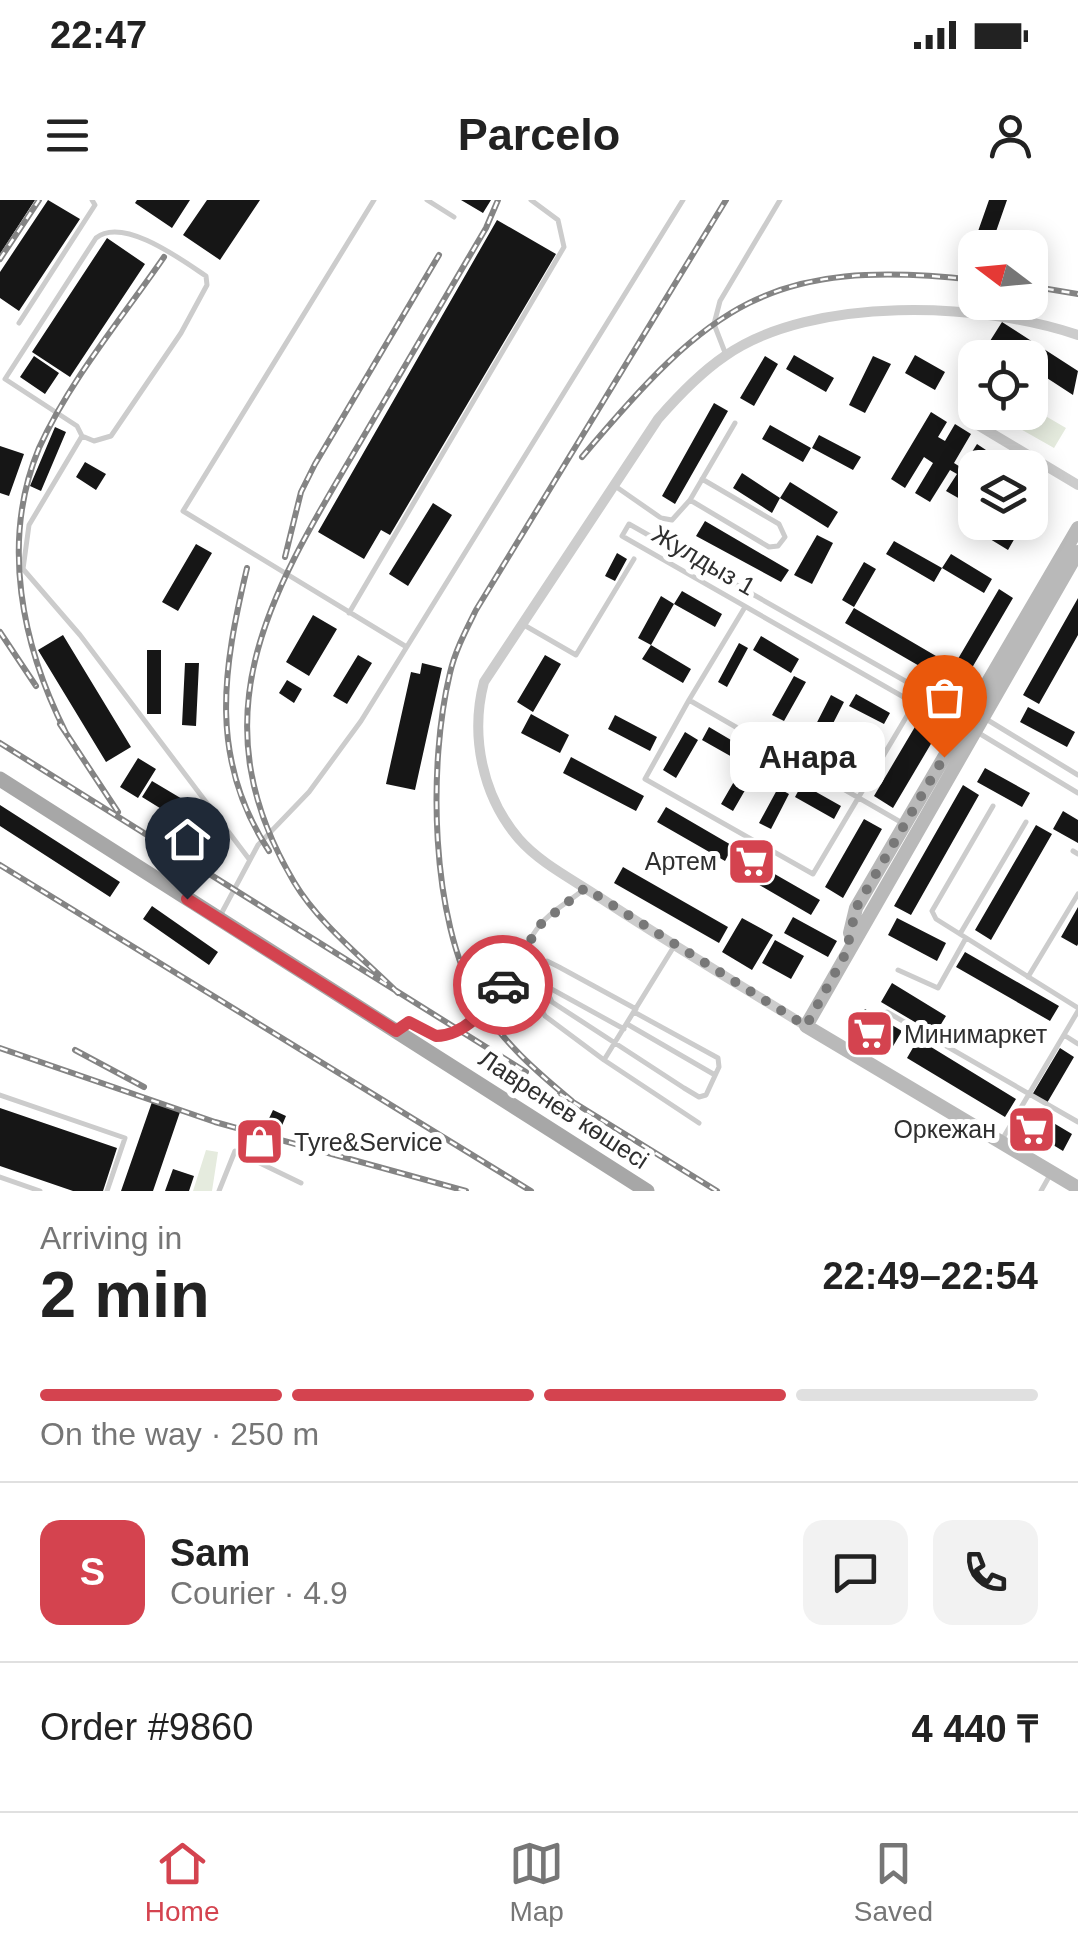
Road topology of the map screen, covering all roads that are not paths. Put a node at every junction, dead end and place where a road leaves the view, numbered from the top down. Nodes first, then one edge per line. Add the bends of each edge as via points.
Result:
1 (92, 200) edge
2 (374, 200) edge
3 (427, 200) edge
4 (531, 200) edge
5 (683, 200) edge
6 (780, 200) edge
7 (454, 217) dead end
8 (20, 323) dead end
9 (1078, 335) edge
10 (726, 355) junction
11 (735, 423) dead end
12 (986, 430) edge
13 (82, 436) junction
14 (702, 479) junction
15 (613, 484) junction
16 (1078, 485) edge
17 (690, 500) junction
18 (1078, 528) edge
19 (1078, 552) edge
20 (634, 559) dead end
21 (744, 606) junction
22 (349, 613) junction
23 (522, 624) junction
24 (405, 646) junction
25 (689, 700) junction
26 (916, 700) junction
27 (973, 720) junction
28 (1078, 774) edge
29 (0, 779) edge
30 (1078, 793) edge
31 (858, 797) junction
32 (993, 806) dead end
33 (1026, 822) dead end
34 (910, 827) junction
35 (249, 859) junction
36 (585, 888) junction
37 (1078, 894) edge
38 (218, 919) junction
39 (963, 936) junction
40 (674, 945) junction
41 (516, 965) junction
42 (898, 970) dead end
43 (1028, 977) junction
44 (544, 985) junction
45 (1078, 1009) edge
46 (635, 1011) junction
47 (887, 1012) dead end
48 (625, 1026) junction
49 (806, 1026) junction
50 (396, 1031) junction
51 (1064, 1035) junction
52 (614, 1044) junction
53 (1078, 1044) edge
54 (604, 1060) junction
55 (716, 1076) junction
56 (0, 1095) edge
57 (1028, 1096) junction
58 (1078, 1122) edge
59 (699, 1123) dead end
60 (1000, 1142) junction
61 (1052, 1173) junction
62 (0, 1177) edge
63 (300, 1183) dead end
64 (1078, 1188) edge
65 (40, 1191) edge
66 (107, 1191) edge
67 (219, 1191) edge
68 (646, 1191) edge
69 (1041, 1191) edge

1 - 8 lane
2 - 22 lane via 183,510
3 - 7 lane
4 - 22 lane via 558,220 564,248
5 - 24 lane
6 - 10 lane via 720,301 714,324
9 - 10 street via 992,313 896,312 820,320
10 - 15 street via 685,388
11 - 14 lane
12 - 16 street
13 - 13 lane via 111,436 207,285 206,276 155,242 127,232 96,238 5,380 77,426
13 - 35 lane via 29,525 23,569
14 - 17 lane
14 - 17 lane via 778,524 785,537 769,547
15 - 17 lane via 666,520
15 - 23 street
18 - 27 street
19 - 27 street
20 - 23 lane via 576,655
21 - 25 lane
21 - 26 lane, Жулдыз 1
21 - 26 lane, Жулдыз 1 via 622,536 629,524 921,690
22 - 24 lane
23 - 36 street via 484,682 478,750 516,836
24 - 35 lane via 361,722
25 - 31 lane
25 - 31 lane via 645,779 814,874
26 - 27 lane, Жулдыз 1
26 - 31 lane
27 - 28 lane
27 - 30 lane
27 - 34 street
29 - 38 main road, Лавренев көшесі
31 - 34 lane
32 - 39 lane via 932,910 936,920
33 - 39 lane
34 - 49 street
35 - 38 lane
36 - 40 street
36 - 41 lane via 540,925
37 - 43 lane
38 - 50 main road, Лавренев көшесі
39 - 42 lane via 938,988
39 - 43 lane
40 - 46 lane
40 - 49 street
41 - 50 lane via 493,1002 458,1030 436,1036 409,1022
41 - 54 lane via 544,1016
43 - 45 lane
44 - 46 lane via 540,972 547,961
44 - 48 lane
44 - 52 lane via 552,1002
45 - 51 lane
46 - 48 lane
46 - 55 lane via 718,1058
47 - 57 lane
48 - 52 lane
48 - 55 lane
49 - 60 street
50 - 68 main road, Лавренев көшесі
51 - 53 lane
51 - 57 lane
52 - 54 lane
52 - 55 lane via 700,1097
54 - 59 lane
56 - 66 lane via 126,1138
57 - 58 lane
57 - 60 lane
60 - 61 street
61 - 64 street
61 - 69 lane
62 - 65 lane
63 - 67 lane via 234,1150

